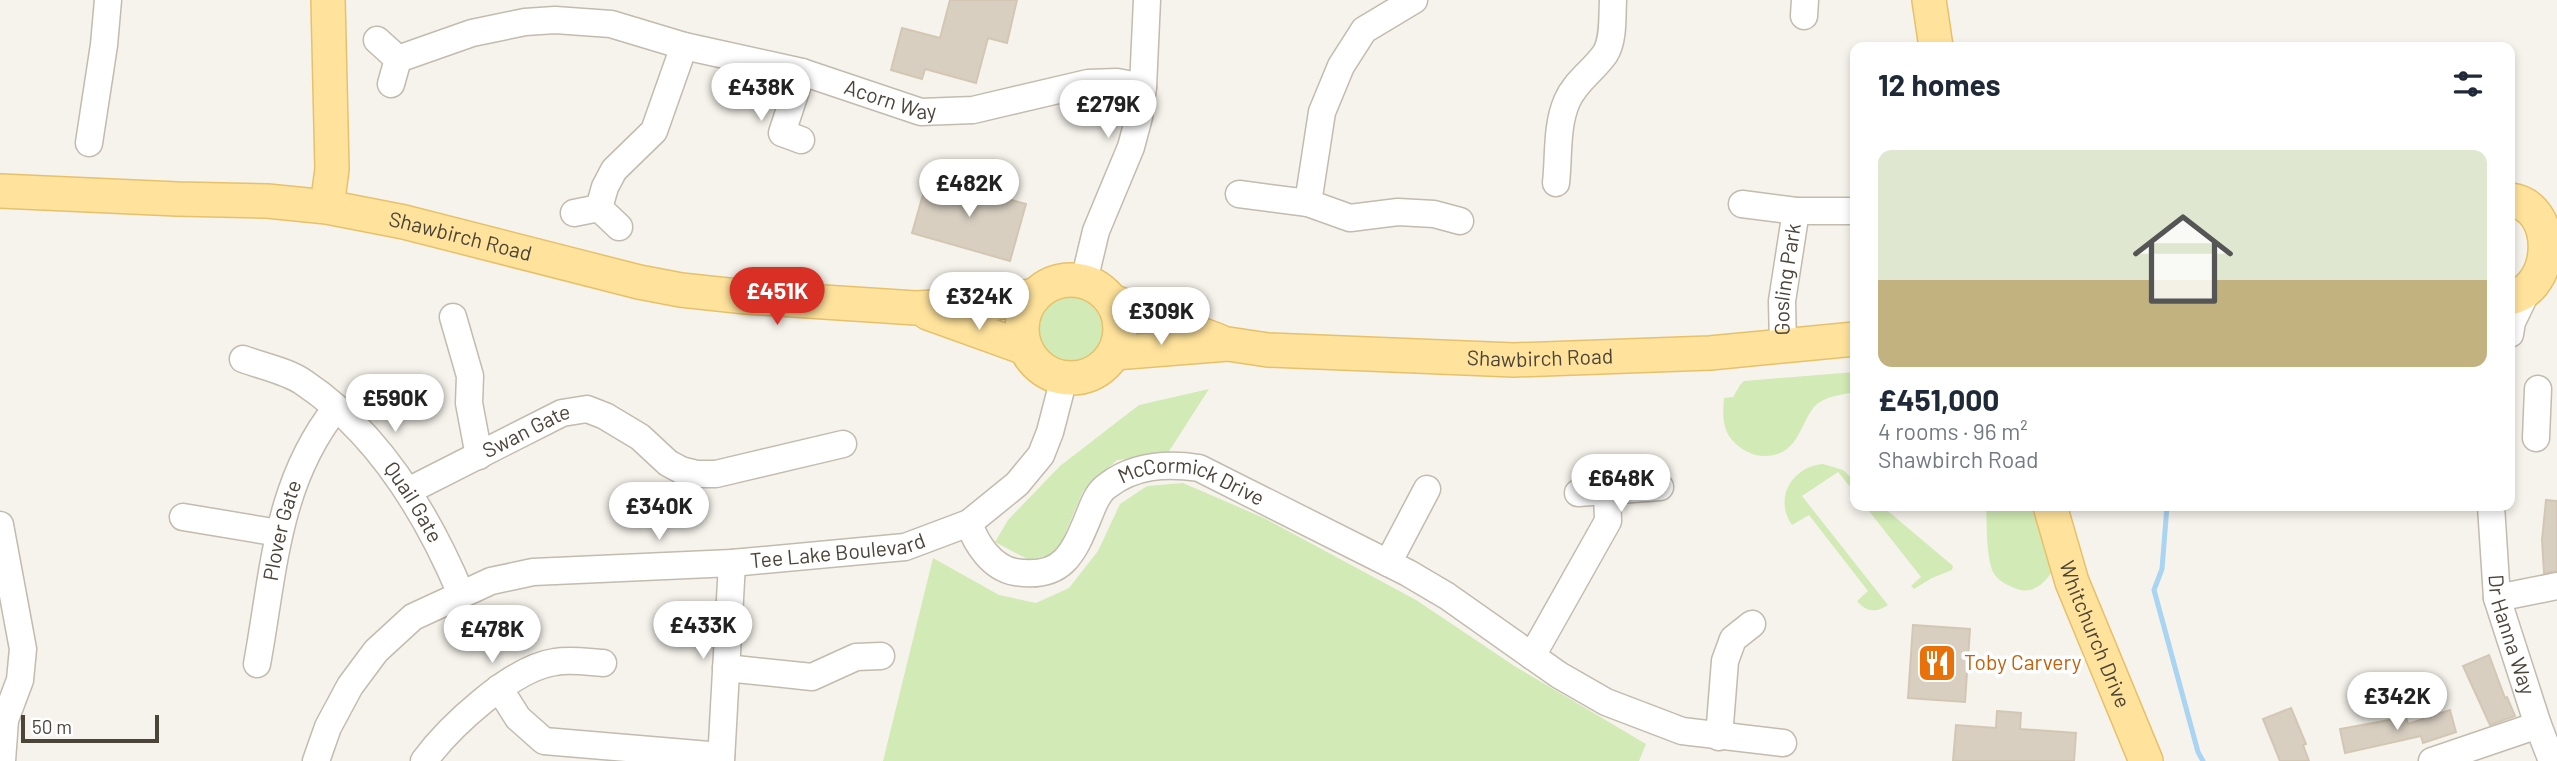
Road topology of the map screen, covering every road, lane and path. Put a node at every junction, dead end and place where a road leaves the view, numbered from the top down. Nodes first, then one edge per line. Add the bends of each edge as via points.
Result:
1 (108, 0) edge
2 (328, 0) edge
3 (1147, 0) edge
4 (1413, 0) edge
5 (1613, 0) edge
6 (1929, 0) edge
7 (614, 12) edge
8 (377, 40) dead end
9 (1935, 42) edge
10 (684, 46) junction
11 (398, 59) junction
12 (802, 72) junction
13 (391, 84) dead end
14 (1143, 87) junction
15 (801, 140) dead end
16 (89, 143) dead end
17 (1549, 168) dead end
18 (0, 191) edge
19 (1239, 194) dead end
20 (2515, 202) edge
21 (1308, 203) junction
22 (1742, 204) dead end
23 (327, 207) junction
24 (1796, 211) junction
25 (1850, 211) edge
26 (2549, 216) edge
27 (1460, 220) dead end
28 (619, 227) dead end
29 (2554, 268) edge
30 (1084, 281) junction
31 (1035, 295) junction
32 (2518, 296) edge
33 (1112, 301) junction
34 (916, 308) junction
35 (453, 317) dead end
36 (1850, 340) edge
37 (1228, 344) junction
38 (1783, 347) junction
39 (1025, 348) junction
40 (1114, 353) junction
41 (243, 359) dead end
42 (1063, 378) junction
43 (2538, 389) dead end
44 (336, 408) junction
45 (2543, 424) edge
46 (843, 444) dead end
47 (479, 456) junction
48 (1660, 487) dead end
49 (1427, 489) dead end
50 (408, 491) junction
51 (1607, 491) junction
52 (1578, 493) dead end
53 (2051, 511) edge
54 (2491, 511) edge
55 (183, 517) dead end
56 (969, 523) junction
57 (0, 525) edge
58 (279, 533) junction
59 (732, 563) junction
60 (1388, 563) junction
61 (4, 575) edge
62 (2557, 586) edge
63 (461, 594) junction
64 (2497, 598) junction
65 (1752, 624) dead end
66 (881, 656) dead end
67 (1532, 656) junction
68 (603, 663) dead end
69 (257, 664) dead end
70 (726, 668) junction
71 (499, 688) junction
72 (2538, 726) junction
73 (1719, 737) junction
74 (1783, 743) dead end
75 (721, 759) edge
76 (2, 761) edge
77 (316, 761) edge
78 (424, 761) edge
79 (2146, 761) edge
80 (2432, 761) edge
81 (2552, 761) edge

1 - 16 street
2 - 23 main road via 332,169
3 - 14 street
4 - 21 street via 1364,30 1341,66 1322,112
5 - 17 street via 1607,52 1572,90
6 - 9 main road
7 - 10 street, Acorn Way
7 - 11 street, Acorn Way via 472,33
8 - 11 street
10 - 12 street, Acorn Way
10 - 28 street via 654,131 614,170 586,210
11 - 13 street
12 - 14 street, Acorn Way via 921,112 982,108 1088,83
12 - 15 street via 782,133
14 - 30 street via 1131,147 1096,231
18 - 23 main road, Shawbirch Road
19 - 21 street
20 - 26 main road
21 - 27 street via 1350,218 1398,212
22 - 24 street, Gosling Park
23 - 34 main road, Shawbirch Road via 681,290
24 - 25 street, Gosling Park
24 - 38 street, Gosling Park via 1782,301
26 - 29 main road
29 - 32 main road
30 - 31 main road via 1058,281
30 - 33 main road
31 - 34 main road, Shawbirch Road via 992,304
31 - 39 main road via 1022,320
33 - 37 main road, Shawbirch Road
33 - 40 main road via 1120,327
34 - 39 main road, Shawbirch Road
35 - 47 street via 470,376 469,403
36 - 38 main road, Shawbirch Road
37 - 38 main road, Shawbirch Road via 1268,350 1514,360
37 - 40 main road, Shawbirch Road
39 - 42 main road via 1034,362
40 - 42 main road via 1087,376
41 - 44 street, Quail Gate via 301,380
42 - 56 street, Tee Lake Boulevard via 1041,454 1017,484
43 - 45 street
44 - 50 street, Quail Gate
44 - 58 street, Plover Gate via 304,456
46 - 47 street, Swan Gate via 716,474 697,474 668,463 640,437 587,409 562,413
47 - 50 street, Swan Gate
48 - 51 street
49 - 60 street
50 - 63 street, Quail Gate
51 - 52 street
51 - 67 street via 1608,521
53 - 79 main road, Whitchurch Drive via 2072,582
54 - 64 street, Dr Hanna Way
55 - 58 street
56 - 59 street, Tee Lake Boulevard via 905,547
56 - 60 street, McCormick Drive via 982,550 1009,570 1031,574 1052,569 1070,557 1104,488 1137,470 1174,464 1199,468
57 - 61 street
58 - 69 street, Plover Gate
59 - 63 street, Tee Lake Boulevard via 533,572 491,581
59 - 70 street
60 - 67 street, McCormick Drive via 1447,596
61 - 76 street via 23,649 20,680 5,720
62 - 64 street
63 - 77 street, Tee Lake Boulevard via 413,617 376,651 328,727
64 - 72 street, Dr Hanna Way
65 - 73 street via 1733,639 1725,661
66 - 70 street via 856,657 812,677
67 - 73 street, McCormick Drive via 1606,702 1682,731
68 - 71 street via 555,662 534,667
70 - 75 street
71 - 75 street via 519,718 544,741
71 - 78 street via 440,740
72 - 80 street
72 - 81 street, Dr Hanna Way
73 - 74 street, McCormick Drive

